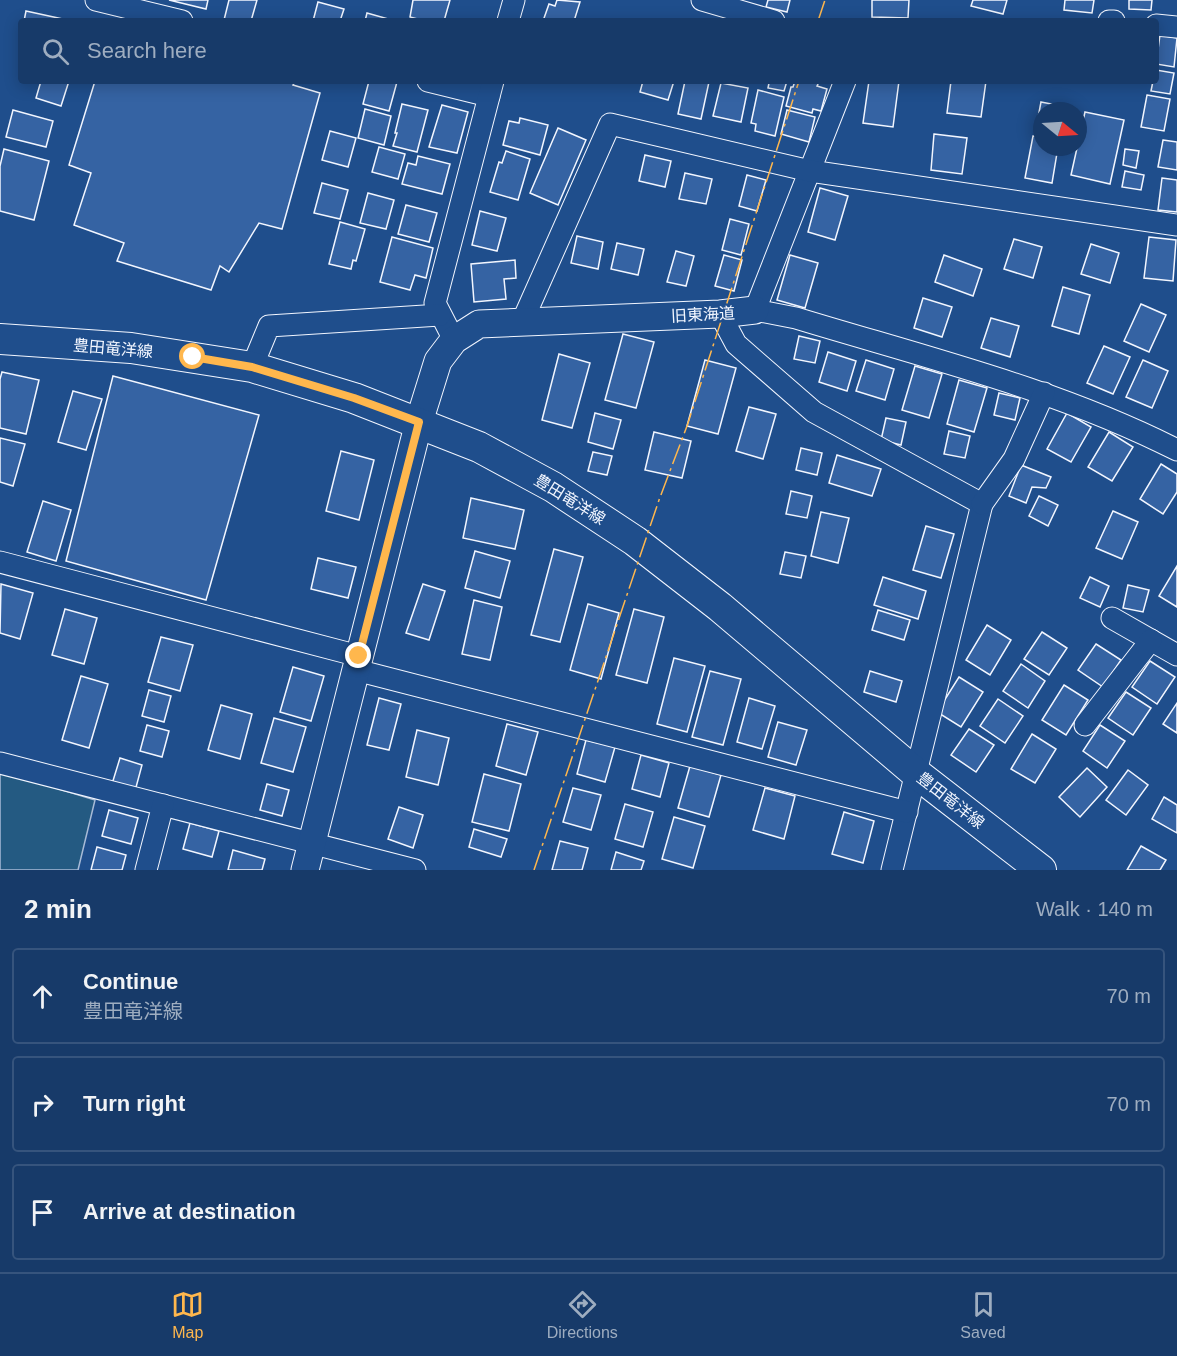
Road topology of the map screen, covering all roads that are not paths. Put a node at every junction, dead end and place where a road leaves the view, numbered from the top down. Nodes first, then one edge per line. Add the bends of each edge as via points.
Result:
1 (96, 0) edge
2 (514, 0) edge
3 (702, 0) edge
4 (170, 18) edge
5 (509, 18) edge
6 (764, 18) edge
7 (1159, 25) edge
8 (1177, 27) edge
9 (455, 84) edge
10 (844, 84) edge
11 (491, 88) edge
12 (810, 171) junction
13 (1177, 225) edge
14 (755, 310) junction
15 (720, 314) junction
16 (440, 315) junction
17 (522, 322) junction
18 (0, 339) edge
19 (454, 340) junction
20 (252, 367) junction
21 (1044, 393) junction
22 (419, 422) junction
23 (1177, 450) edge
24 (982, 504) junction
25 (0, 562) edge
26 (1112, 618) dead end
27 (1151, 640) junction
28 (1177, 655) edge
29 (358, 663) junction
30 (1085, 725) dead end
31 (0, 763) edge
32 (917, 774) junction
33 (163, 805) junction
34 (907, 812) junction
35 (312, 844) junction
36 (146, 870) edge
37 (305, 870) edge
38 (415, 870) edge
39 (892, 870) edge
40 (1041, 870) edge

1 - 4 street
2 - 5 street
3 - 6 street
7 - 8 street
9 - 11 street
10 - 12 street
11 - 16 street via 435,303
12 - 13 street
12 - 14 street
12 - 17 street via 610,124
14 - 15 street, 旧東海道
14 - 21 street, 旧東海道 via 796,318
15 - 17 street, 旧東海道
15 - 24 street via 736,344 814,412
16 - 19 street
16 - 20 street via 269,326
17 - 19 street, 旧東海道 via 479,324
18 - 20 main road, 豊田竜洋線 via 131,348
19 - 22 street via 438,361
20 - 22 main road, 豊田竜洋線
21 - 23 street, 旧東海道
21 - 24 street via 1014,459
22 - 29 street
22 - 32 main road, 豊田竜洋線 via 479,447 553,487 635,541 720,607
24 - 32 street
25 - 29 street
26 - 27 street
27 - 28 street
27 - 30 street
29 - 34 street
29 - 35 street
31 - 33 street
32 - 34 street
32 - 40 main road, 豊田竜洋線
33 - 35 street
33 - 36 street
34 - 39 street
35 - 37 street
35 - 38 street

